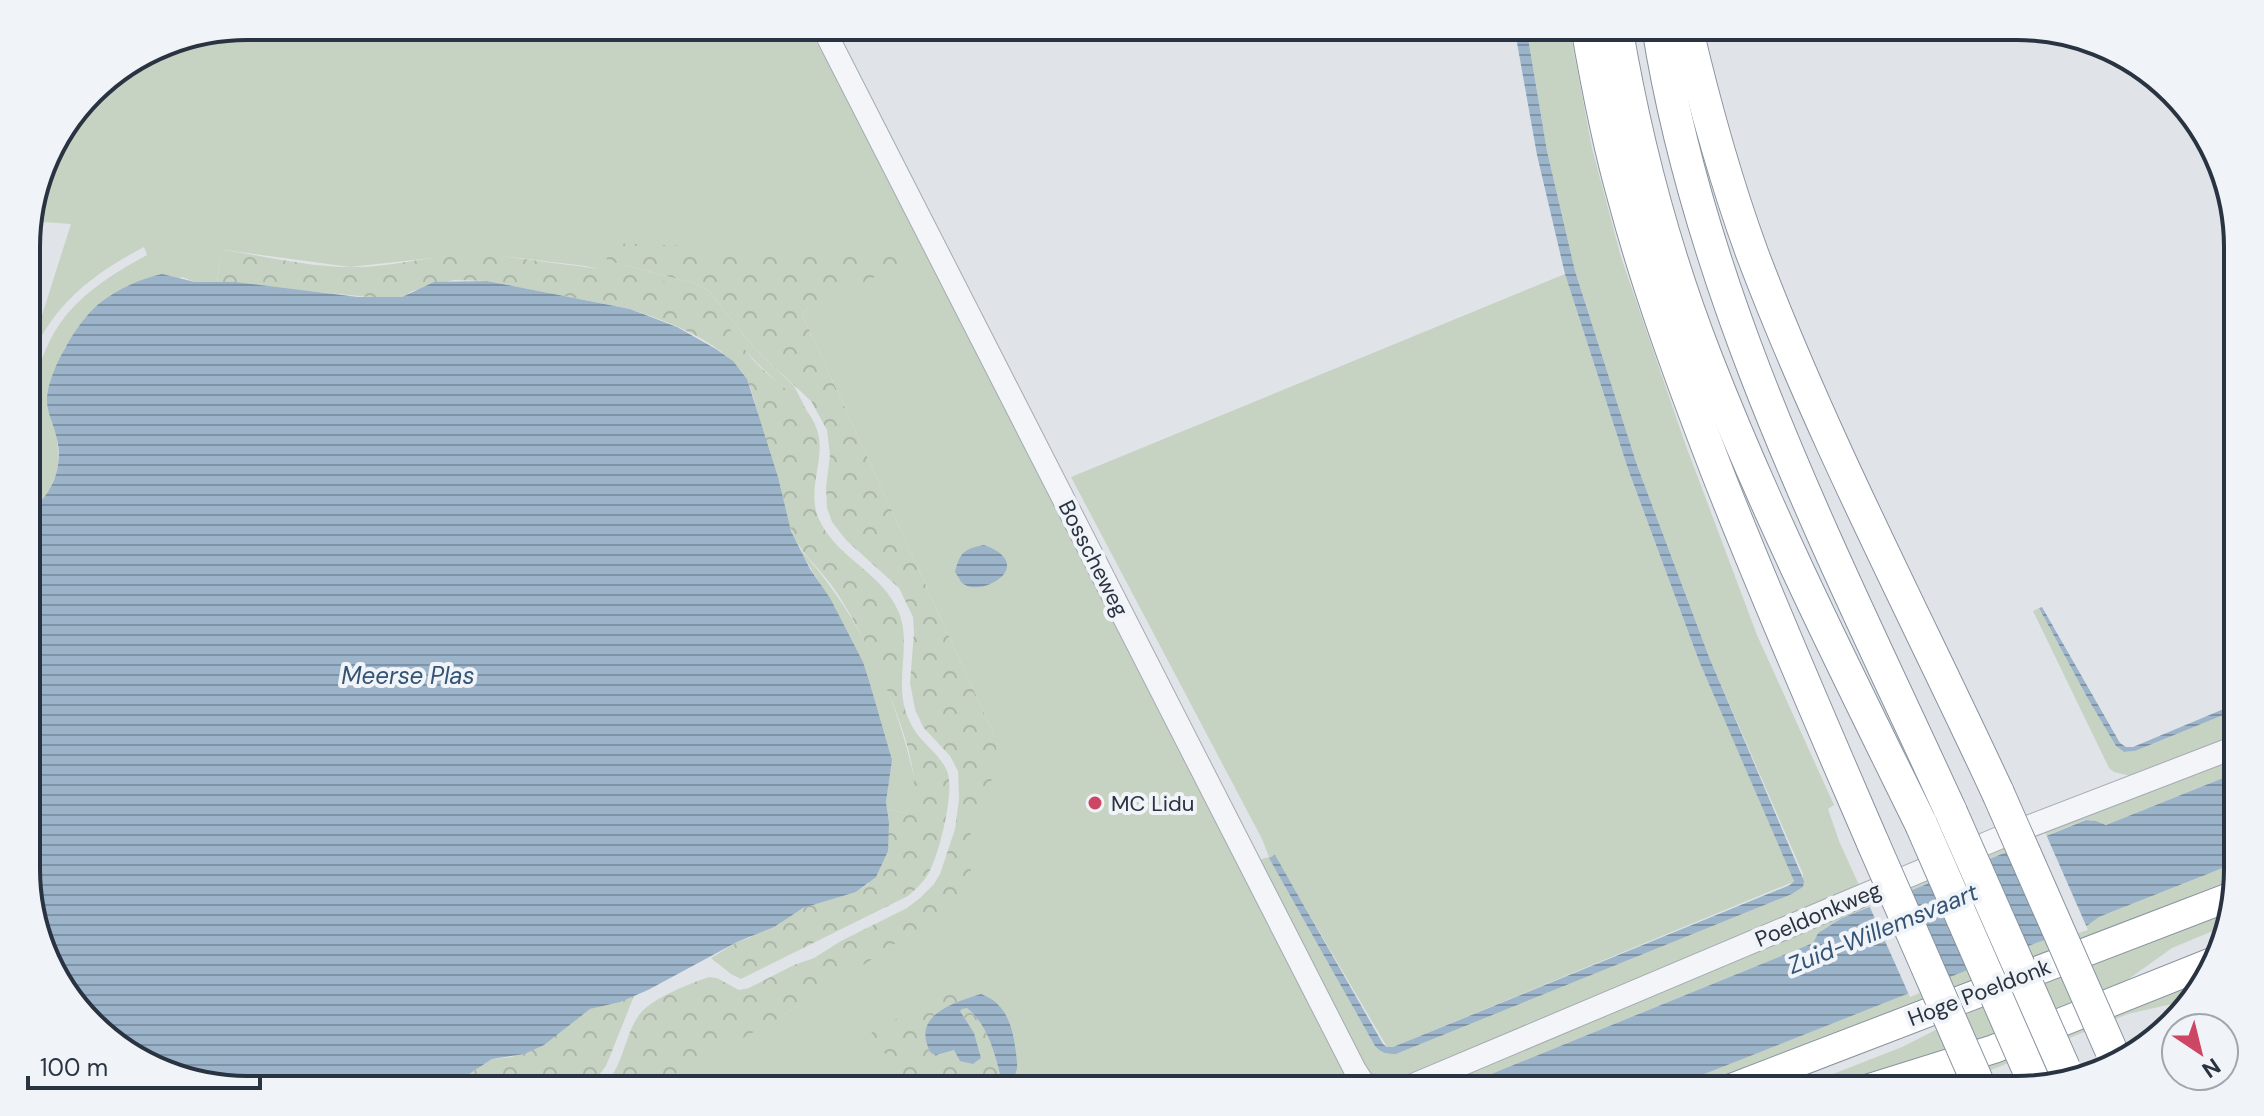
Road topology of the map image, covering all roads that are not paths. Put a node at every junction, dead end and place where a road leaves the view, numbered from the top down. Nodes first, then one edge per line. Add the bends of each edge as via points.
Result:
1 (829, 40) edge
2 (1590, 40) edge
3 (1619, 40) edge
4 (1661, 40) edge
5 (1689, 40) edge
6 (2224, 751) edge
7 (2221, 900) edge
8 (2199, 967) edge
9 (2113, 1052) edge
10 (2065, 1070) edge
11 (1360, 1076) edge
12 (1434, 1076) edge
13 (1763, 1076) edge
14 (1908, 1076) edge
15 (1975, 1076) edge
16 (2031, 1076) edge

1 - 11 street, Bosscheweg
2 - 15 highway, bridge via 1624,198 1685,387 1769,604
3 - 16 highway, bridge via 1652,190 1706,358 1798,572 1921,824
4 - 10 highway, bridge via 1696,197 1742,339
5 - 9 highway, bridge via 1734,199 1793,354
6 - 12 street, Poeldonkweg via 1999,838
7 - 13 highway, Hoge Poeldonk
8 - 14 highway via 1994,1049

